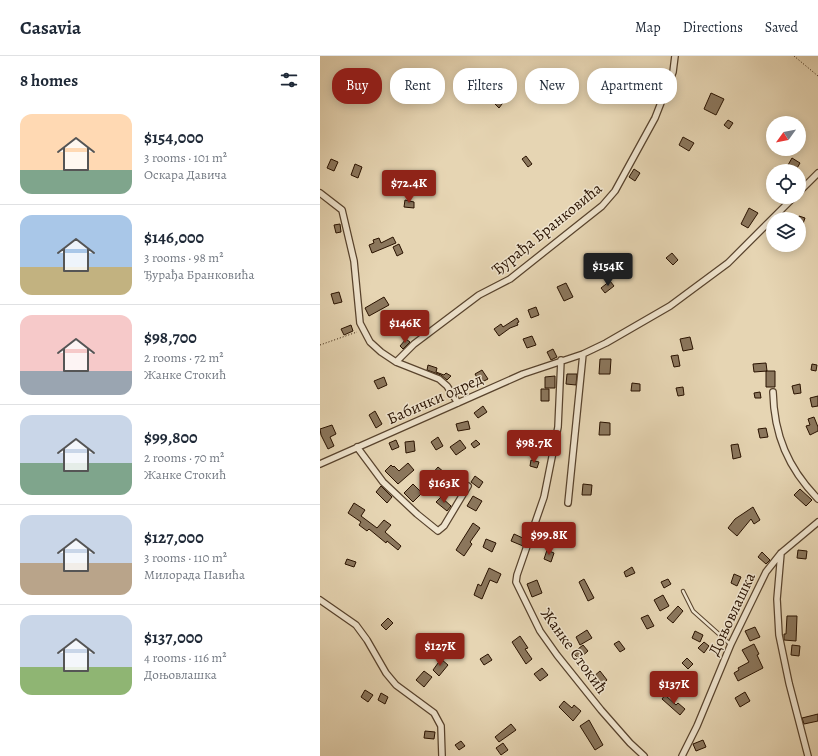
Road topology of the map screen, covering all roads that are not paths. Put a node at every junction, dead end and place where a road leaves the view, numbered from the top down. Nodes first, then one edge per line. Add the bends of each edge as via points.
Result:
1 (675, 56) edge
2 (818, 173) edge
3 (806, 185) edge
4 (320, 193) edge
5 (787, 204) edge
6 (583, 354) junction
7 (561, 360) junction
8 (396, 362) junction
9 (773, 392) dead end
10 (458, 403) junction
11 (357, 447) junction
12 (320, 464) edge
13 (468, 486) dead end
14 (818, 499) edge
15 (568, 502) dead end
16 (818, 522) edge
17 (781, 553) junction
18 (683, 591) dead end
19 (320, 600) edge
20 (731, 644) junction
21 (442, 756) edge
22 (644, 756) edge
23 (682, 756) edge
24 (808, 756) edge

1 - 8 street, Ђурађа Бранковића via 673,72 655,118 615,191 602,206 510,278 480,296 414,344
2 - 3 street
4 - 8 street via 342,210 354,261 360,323 363,330 375,347
5 - 6 street, Бабички одред via 728,262 670,306
6 - 7 street, Бабички одред
6 - 15 street
7 - 10 street, Бабички одред
7 - 22 street, Жанке Стокић via 558,427 544,496 516,582 540,631 557,655 601,710
8 - 10 street via 439,379
9 - 14 street via 773,409 780,440 792,465
10 - 11 street, Бабички одред
11 - 12 street, Бабички одред
11 - 13 street via 383,482 438,531 444,526
16 - 17 street, Доњовлашка
17 - 20 street, Доњовлашка via 766,572
17 - 24 street via 779,635 788,683
18 - 20 lane via 693,611
19 - 21 street via 356,625 396,685 434,713 441,726
20 - 23 street, Доњовлашка

